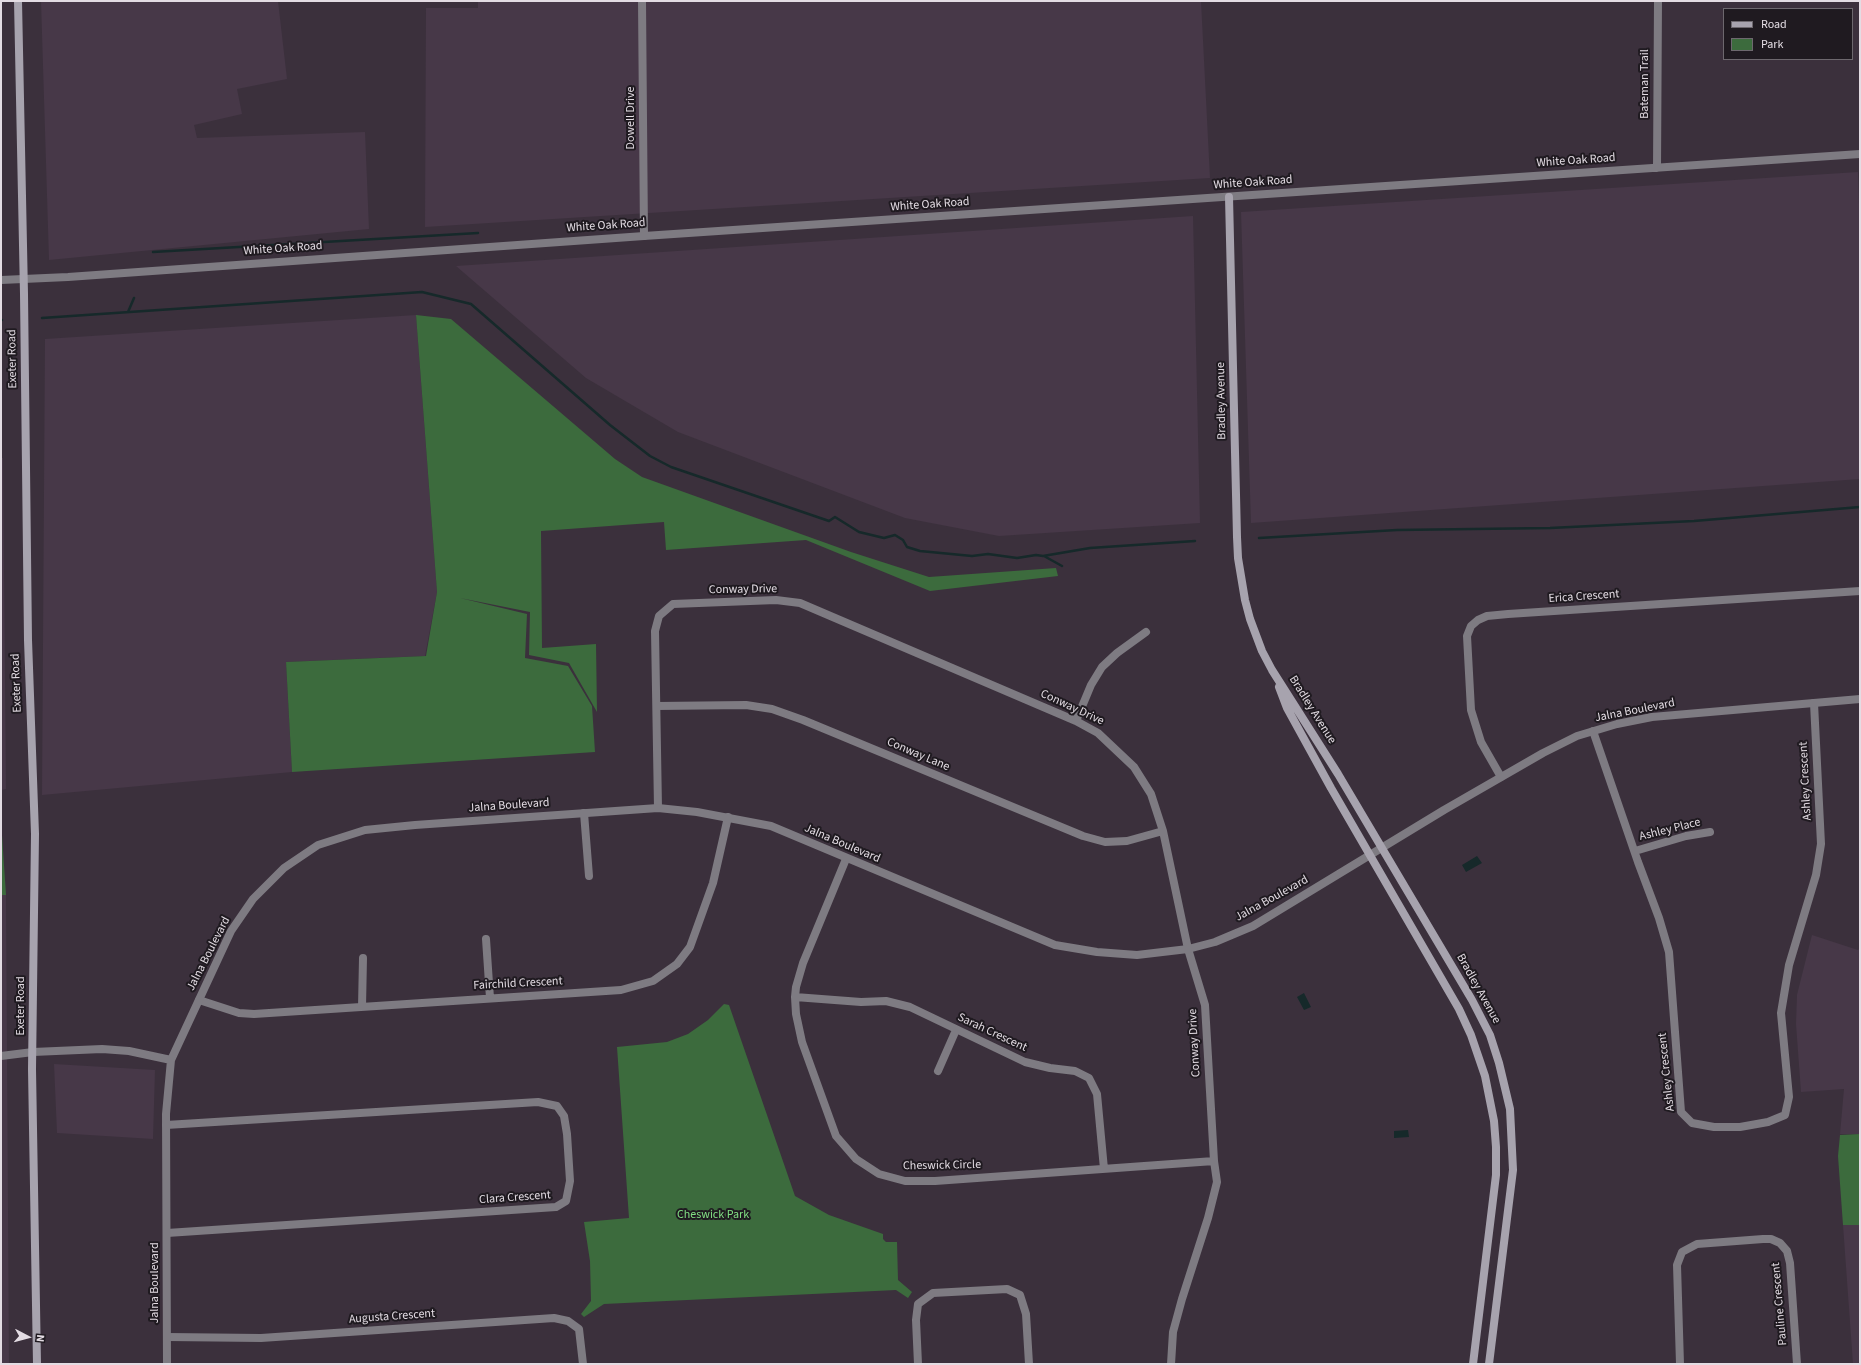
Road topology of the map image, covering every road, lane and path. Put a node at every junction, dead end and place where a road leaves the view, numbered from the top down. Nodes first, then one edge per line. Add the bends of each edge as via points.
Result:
1 (18, 1) edge
2 (642, 1) edge
3 (1658, 1) edge
4 (1860, 154) edge
5 (1657, 168) junction
6 (1229, 196) junction
7 (644, 236) junction
8 (24, 279) junction
9 (1, 280) edge
10 (1860, 591) edge
11 (1146, 632) dead end
12 (1272, 670) junction
13 (1860, 699) edge
14 (1814, 703) junction
15 (657, 706) junction
16 (1076, 721) junction
17 (1593, 731) junction
18 (1501, 777) junction
19 (658, 808) junction
20 (584, 813) junction
21 (728, 818) junction
22 (1164, 831) junction
23 (1710, 832) dead end
24 (1382, 848) junction
25 (1635, 852) junction
26 (1370, 855) junction
27 (846, 859) junction
28 (589, 876) dead end
29 (486, 939) dead end
30 (1188, 949) junction
31 (363, 958) dead end
32 (795, 997) junction
33 (490, 998) junction
34 (199, 1000) junction
35 (362, 1007) junction
36 (956, 1030) junction
37 (33, 1052) junction
38 (1, 1056) edge
39 (171, 1060) junction
40 (938, 1071) dead end
41 (166, 1125) junction
42 (1214, 1161) junction
43 (1104, 1169) junction
44 (167, 1234) junction
45 (167, 1337) junction
46 (36, 1364) edge
47 (167, 1364) edge
48 (583, 1364) edge
49 (918, 1364) edge
50 (1029, 1364) edge
51 (1171, 1364) edge
52 (1473, 1364) edge
53 (1489, 1364) edge
54 (1680, 1364) edge
55 (1797, 1364) edge

1 - 8 main road, Exeter Road
2 - 7 street, Dowell Drive
3 - 5 street, Bateman Trail
4 - 5 street, White Oak Road
5 - 6 street, White Oak Road
6 - 7 street, White Oak Road
6 - 12 main road, Bradley Avenue via 1238,558 1250,619
7 - 8 street, White Oak Road
8 - 9 street, White Oak Road
8 - 37 main road, Exeter Road via 28,640 35,834
10 - 18 street, Erica Crescent via 1508,614 1487,616 1478,620 1471,626 1467,636 1471,710 1481,742
11 - 16 street via 1102,667 1091,685
12 - 24 main road, Bradley Avenue
12 - 26 main road, Bradley Avenue via 1287,708
13 - 14 street, Jalna Boulevard
14 - 17 street, Jalna Boulevard via 1652,717
14 - 25 street, Ashley Crescent via 1821,844 1816,875 1789,965 1781,1012 1789,1097 1785,1115 1740,1127 1714,1127 1692,1123 1681,1112 1669,952
15 - 16 street, Conway Drive via 655,631 659,616 673,604 776,600 800,603
15 - 19 street, Conway Drive
15 - 22 street, Conway Lane via 746,706 772,709 1083,836 1105,842 1127,841
16 - 22 street, Conway Drive via 1098,733 1134,767 1151,794
17 - 18 street, Jalna Boulevard via 1577,736
17 - 25 street, Ashley Crescent
18 - 24 street, Jalna Boulevard
19 - 20 street, Jalna Boulevard
19 - 21 street, Jalna Boulevard
20 - 28 street
20 - 34 street, Jalna Boulevard via 365,830 318,845 284,868 253,899 231,931
21 - 27 street, Jalna Boulevard via 771,826
21 - 33 street, Fairchild Crescent via 713,883 690,947 677,964 653,981 620,990
22 - 30 street, Conway Drive
23 - 25 street, Ashley Place via 1686,836
24 - 26 street, Jalna Boulevard
24 - 53 main road, Bradley Avenue via 1490,1035 1510,1109 1513,1170
26 - 30 street, Jalna Boulevard via 1253,926 1215,942
26 - 52 main road, Bradley Avenue via 1459,1009 1478,1053 1491,1100 1496,1176
27 - 30 street, Jalna Boulevard via 1055,945 1137,955
27 - 32 street, Cheswick Circle via 802,963
29 - 33 street
30 - 42 street, Conway Drive via 1205,1005
31 - 35 street
32 - 36 street, Sarah Crescent via 861,1002 886,1001 910,1007
32 - 43 street, Cheswick Circle via 802,1042 836,1136 856,1159 879,1174 905,1181 935,1181
33 - 35 street, Fairchild Crescent
34 - 35 street, Fairchild Crescent via 239,1014
34 - 39 street, Jalna Boulevard
36 - 40 street
36 - 43 street, Sarah Crescent via 1025,1062 1075,1071 1089,1078 1097,1094
37 - 38 street
37 - 39 street via 102,1049 130,1051
37 - 46 main road, Exeter Road
39 - 41 street, Jalna Boulevard
41 - 44 street, Jalna Boulevard
41 - 44 street, Clara Crescent via 538,1102 557,1106 564,1116 570,1181 566,1201 556,1208
42 - 43 street, Cheswick Circle
42 - 51 street, Conway Drive via 1217,1182 1173,1332
44 - 45 street, Jalna Boulevard
45 - 47 street, Jalna Boulevard
45 - 48 street, Augusta Crescent via 261,1338 554,1318 568,1321 579,1329
49 - 50 street via 918,1304 933,1293 1007,1289 1020,1294 1026,1314
54 - 55 street, Pauline Crescent via 1677,1265 1682,1252 1697,1244 1762,1239 1780,1243 1789,1257

